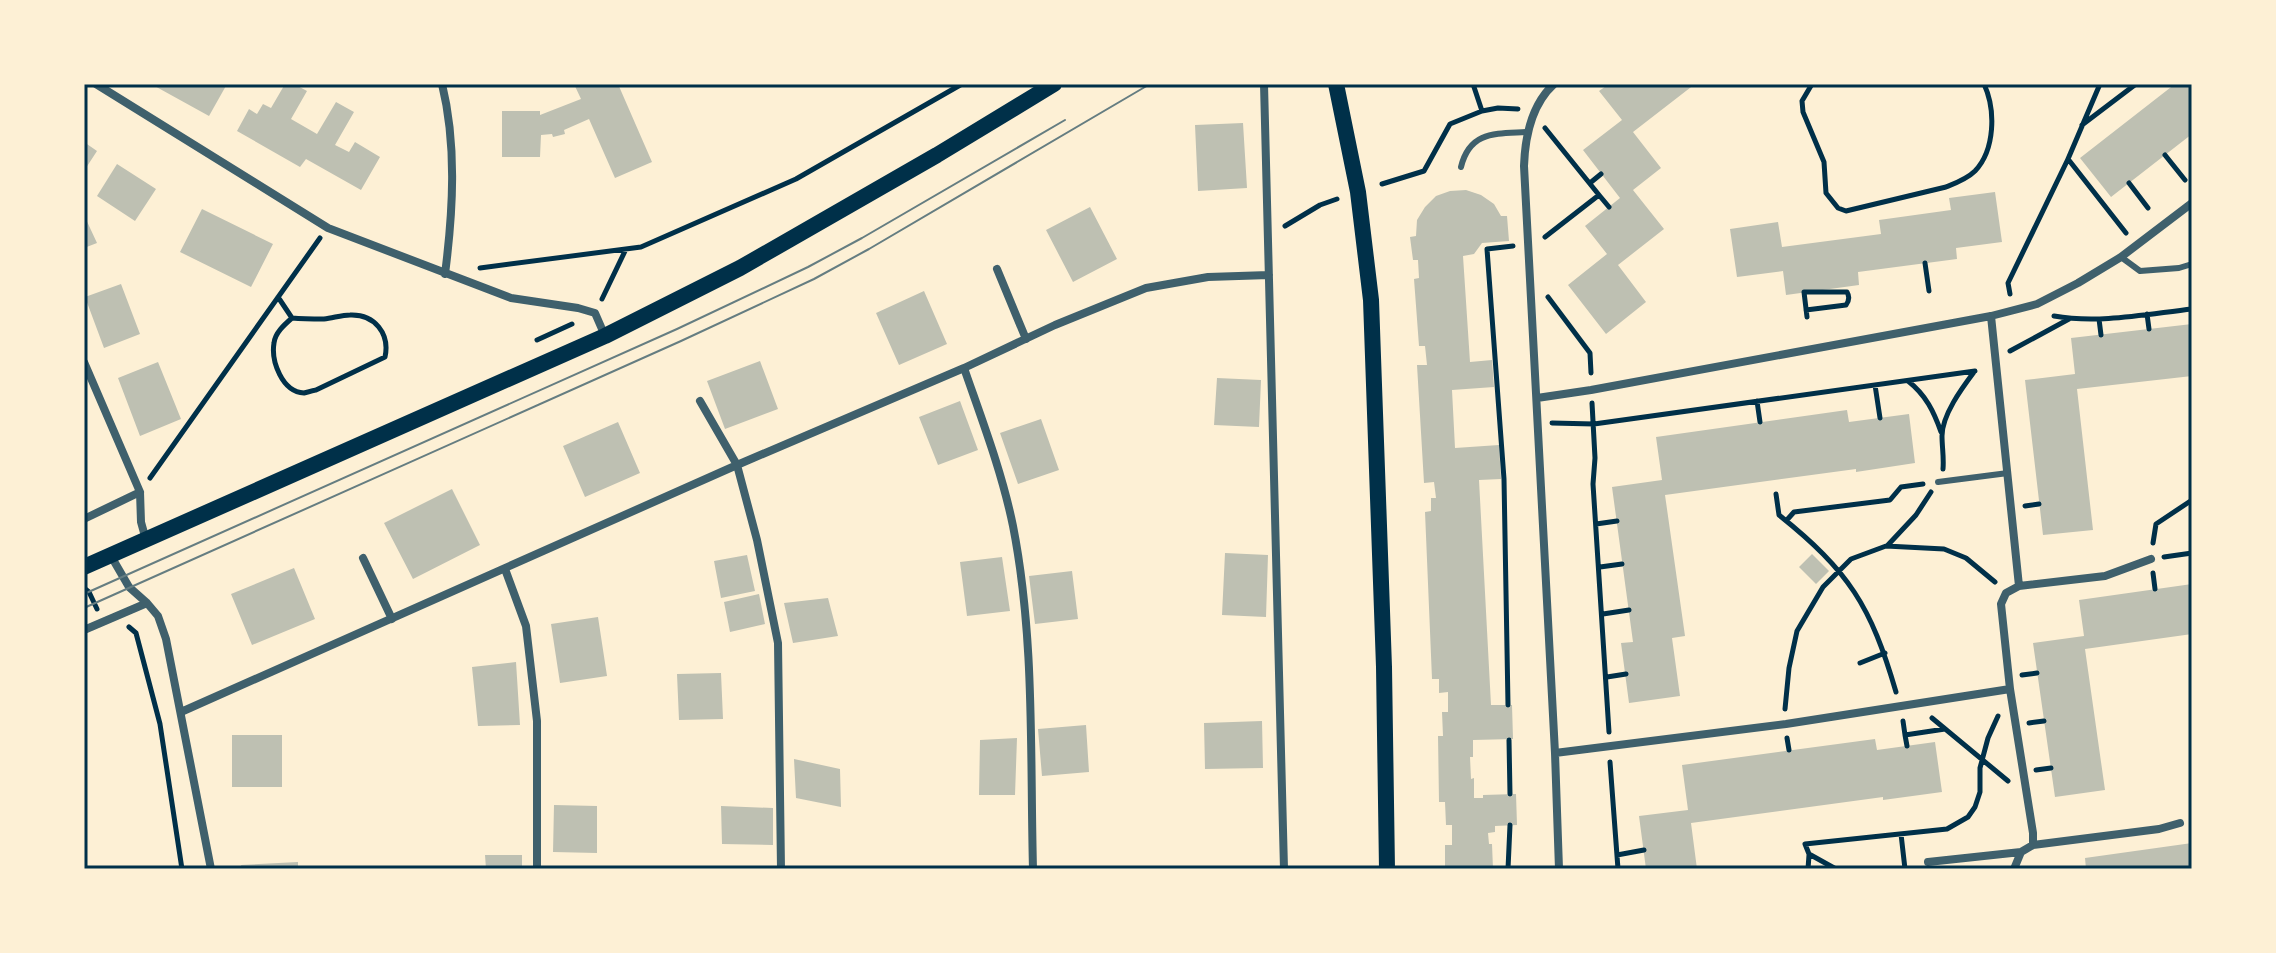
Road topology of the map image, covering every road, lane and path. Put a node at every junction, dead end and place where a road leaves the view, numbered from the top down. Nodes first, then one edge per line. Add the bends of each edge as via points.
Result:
1 (96, 84) edge
2 (442, 84) edge
3 (962, 84) edge
4 (1054, 84) edge
5 (1264, 84) edge
6 (1336, 84) edge
7 (1473, 84) edge
8 (1554, 84) edge
9 (1812, 84) edge
10 (1984, 84) edge
11 (2100, 84) edge
12 (2136, 84) edge
13 (1536, 110) junction
14 (1482, 111) junction
15 (2081, 126) junction
16 (1547, 131) dead end
17 (1528, 132) junction
18 (2165, 155) dead end
19 (2068, 159) junction
20 (1461, 167) dead end
21 (1601, 174) dead end
22 (2185, 180) dead end
23 (1589, 183) junction
24 (2129, 183) dead end
25 (1382, 184) dead end
26 (1599, 195) junction
27 (1337, 199) dead end
28 (2192, 203) edge
29 (1609, 207) dead end
30 (2148, 208) dead end
31 (328, 228) junction
32 (2122, 228) dead end
33 (1545, 237) dead end
34 (1268, 243) junction
35 (1527, 245) junction
36 (626, 249) junction
37 (2121, 257) junction
38 (1925, 263) dead end
39 (2192, 264) edge
40 (997, 269) dead end
41 (445, 274) junction
42 (1269, 275) junction
43 (1929, 291) dead end
44 (1548, 296) dead end
45 (278, 297) junction
46 (2037, 304) junction
47 (2192, 309) edge
48 (2014, 311) junction
49 (595, 313) junction
50 (1806, 314) joint
51 (2147, 314) junction
52 (1991, 316) junction
53 (292, 318) junction
54 (2069, 319) junction
55 (2099, 319) junction
56 (2149, 329) dead end
57 (2101, 335) dead end
58 (605, 336) junction
59 (1026, 339) junction
60 (1995, 361) junction
61 (84, 362) edge
62 (964, 368) junction
63 (1975, 371) junction
64 (1591, 373) dead end
65 (1907, 380) junction
66 (1875, 385) junction
67 (1537, 398) junction
68 (1592, 399) dead end
69 (700, 401) dead end
70 (1757, 401) junction
71 (1880, 418) dead end
72 (1760, 422) dead end
73 (1538, 423) junction
74 (1594, 424) junction
75 (1941, 433) junction
76 (737, 465) junction
77 (2008, 473) junction
78 (1938, 482) junction
79 (140, 492) junction
80 (1776, 494) dead end
81 (2192, 501) edge
82 (84, 519) edge
83 (1617, 521) dead end
84 (1786, 521) junction
85 (1596, 524) junction
86 (146, 540) junction
87 (1886, 546) junction
88 (2192, 553) edge
89 (111, 556) junction
90 (363, 558) dead end
91 (2151, 559) junction
92 (1622, 564) dead end
93 (84, 567) edge
94 (1599, 567) junction
95 (505, 569) junction
96 (1838, 569) junction
97 (2019, 586) junction
98 (147, 603) junction
99 (1629, 610) dead end
100 (1603, 614) junction
101 (116, 616) junction
102 (392, 619) junction
103 (84, 630) edge
104 (1885, 653) junction
105 (1860, 663) dead end
106 (1626, 674) dead end
107 (1607, 677) junction
108 (2010, 692) junction
109 (1915, 704) junction
110 (1508, 705) dead end
111 (1901, 706) junction
112 (181, 712) junction
113 (1786, 724) junction
114 (1945, 729) junction
115 (1905, 735) junction
116 (1509, 740) dead end
117 (1907, 746) dead end
118 (1609, 747) junction
119 (1555, 753) junction
120 (1982, 759) junction
121 (1510, 794) dead end
122 (2027, 797) junction
123 (2180, 823) dead end
124 (1510, 825) dead end
125 (1901, 834) junction
126 (2033, 845) junction
127 (1644, 850) dead end
128 (2021, 852) junction
129 (1809, 854) junction
130 (1617, 855) junction
131 (1928, 862) dead end
132 (182, 869) edge
133 (211, 869) edge
134 (537, 869) edge
135 (781, 869) edge
136 (1033, 869) edge
137 (1284, 869) edge
138 (1387, 869) edge
139 (1508, 869) edge
140 (1559, 869) edge
141 (1618, 869) edge
142 (1808, 869) edge
143 (1836, 869) edge
144 (1905, 869) edge
145 (2014, 869) edge

1 - 31 street
2 - 41 street via 451,170
3 - 36 path via 796,179
4 - 58 main road via 740,268
5 - 34 street
6 - 138 main road via 1358,192 1371,300
7 - 14 path
8 - 13 street
9 - 10 path via 1802,101 1803,112 1824,162 1826,193 1846,211 1946,187 1974,173 1985,158 1991,133 1992,110
11 - 15 path
12 - 15 path
13 - 14 path
13 - 17 street
14 - 25 path via 1450,124 1424,171
15 - 19 path
16 - 23 path
17 - 20 lane via 1491,134 1474,142
17 - 35 street
18 - 22 path
19 - 32 path
19 - 48 path via 2008,283
21 - 23 path
23 - 26 path
24 - 30 path
26 - 29 path
26 - 33 path
27 - 34 path via 1302,215
28 - 37 street
31 - 41 street
31 - 45 path
34 - 42 street
35 - 67 street
35 - 110 path via 1487,249 1504,479
36 - 41 path
36 - 49 path
37 - 39 lane via 2140,271
37 - 46 street
38 - 43 path
40 - 59 street
41 - 49 street via 511,298
42 - 59 street via 1208,277 1146,288
42 - 137 street
44 - 64 path via 1590,353
45 - 53 path
45 - 79 path
46 - 48 street
46 - 54 path via 2050,315
47 - 51 path
48 - 52 street
49 - 58 street
50 - 50 path via 1846,305 1847,292 1804,292
51 - 55 path
51 - 56 path
52 - 60 street
52 - 67 street
53 - 53 path via 274,341 274,358 283,381 293,389 316,390 385,357 386,336 366,319
54 - 55 path
54 - 60 path
55 - 57 path
58 - 86 main road
59 - 62 street
60 - 63 path
60 - 77 street
61 - 79 street
62 - 76 street
62 - 136 street via 992,447 1025,607
63 - 65 path
63 - 75 path via 1959,391
65 - 66 path
65 - 75 path via 1925,398
66 - 70 path
66 - 71 path
67 - 73 street
68 - 74 path
69 - 76 street
70 - 72 path
70 - 74 path
73 - 74 path
73 - 119 street
74 - 85 path
75 - 78 path via 1944,453
76 - 95 street
76 - 135 street via 778,643
77 - 78 lane
77 - 97 street
78 - 84 path via 1901,487 1890,500 1794,512
78 - 87 path
79 - 82 street
79 - 86 street
80 - 84 path via 1779,515
81 - 91 path via 2156,524
83 - 85 path
84 - 96 path
85 - 94 path
86 - 89 main road
87 - 96 path
87 - 97 path via 1944,549 1966,558 1998,584
88 - 91 path
89 - 93 main road
89 - 98 street via 129,587
90 - 102 street
91 - 97 street via 2105,576
92 - 94 path
94 - 100 path
95 - 102 street
95 - 134 street via 526,626 537,721
96 - 104 path via 1867,610
96 - 113 path via 1797,631 1785,695
97 - 108 street via 2006,593 2001,604
98 - 101 street
98 - 112 street via 166,639
99 - 100 path
100 - 107 path
101 - 103 street
101 - 132 path via 136,633 160,724
102 - 112 street
104 - 105 path
104 - 111 path
106 - 107 path
107 - 118 path
108 - 109 street
108 - 120 path
108 - 122 street
109 - 111 street
109 - 114 path
111 - 113 street
111 - 115 path
112 - 133 street
113 - 118 street
114 - 115 path
114 - 120 path
115 - 117 path
116 - 121 path
118 - 119 street
118 - 130 path
119 - 140 street
120 - 122 path
120 - 125 path via 1980,792 1968,817 1947,829
122 - 126 street
123 - 126 street
124 - 139 path
125 - 129 path via 1805,844
125 - 144 path
126 - 128 street
127 - 130 path
128 - 131 street
128 - 145 street
129 - 142 path
129 - 143 path
130 - 141 path

